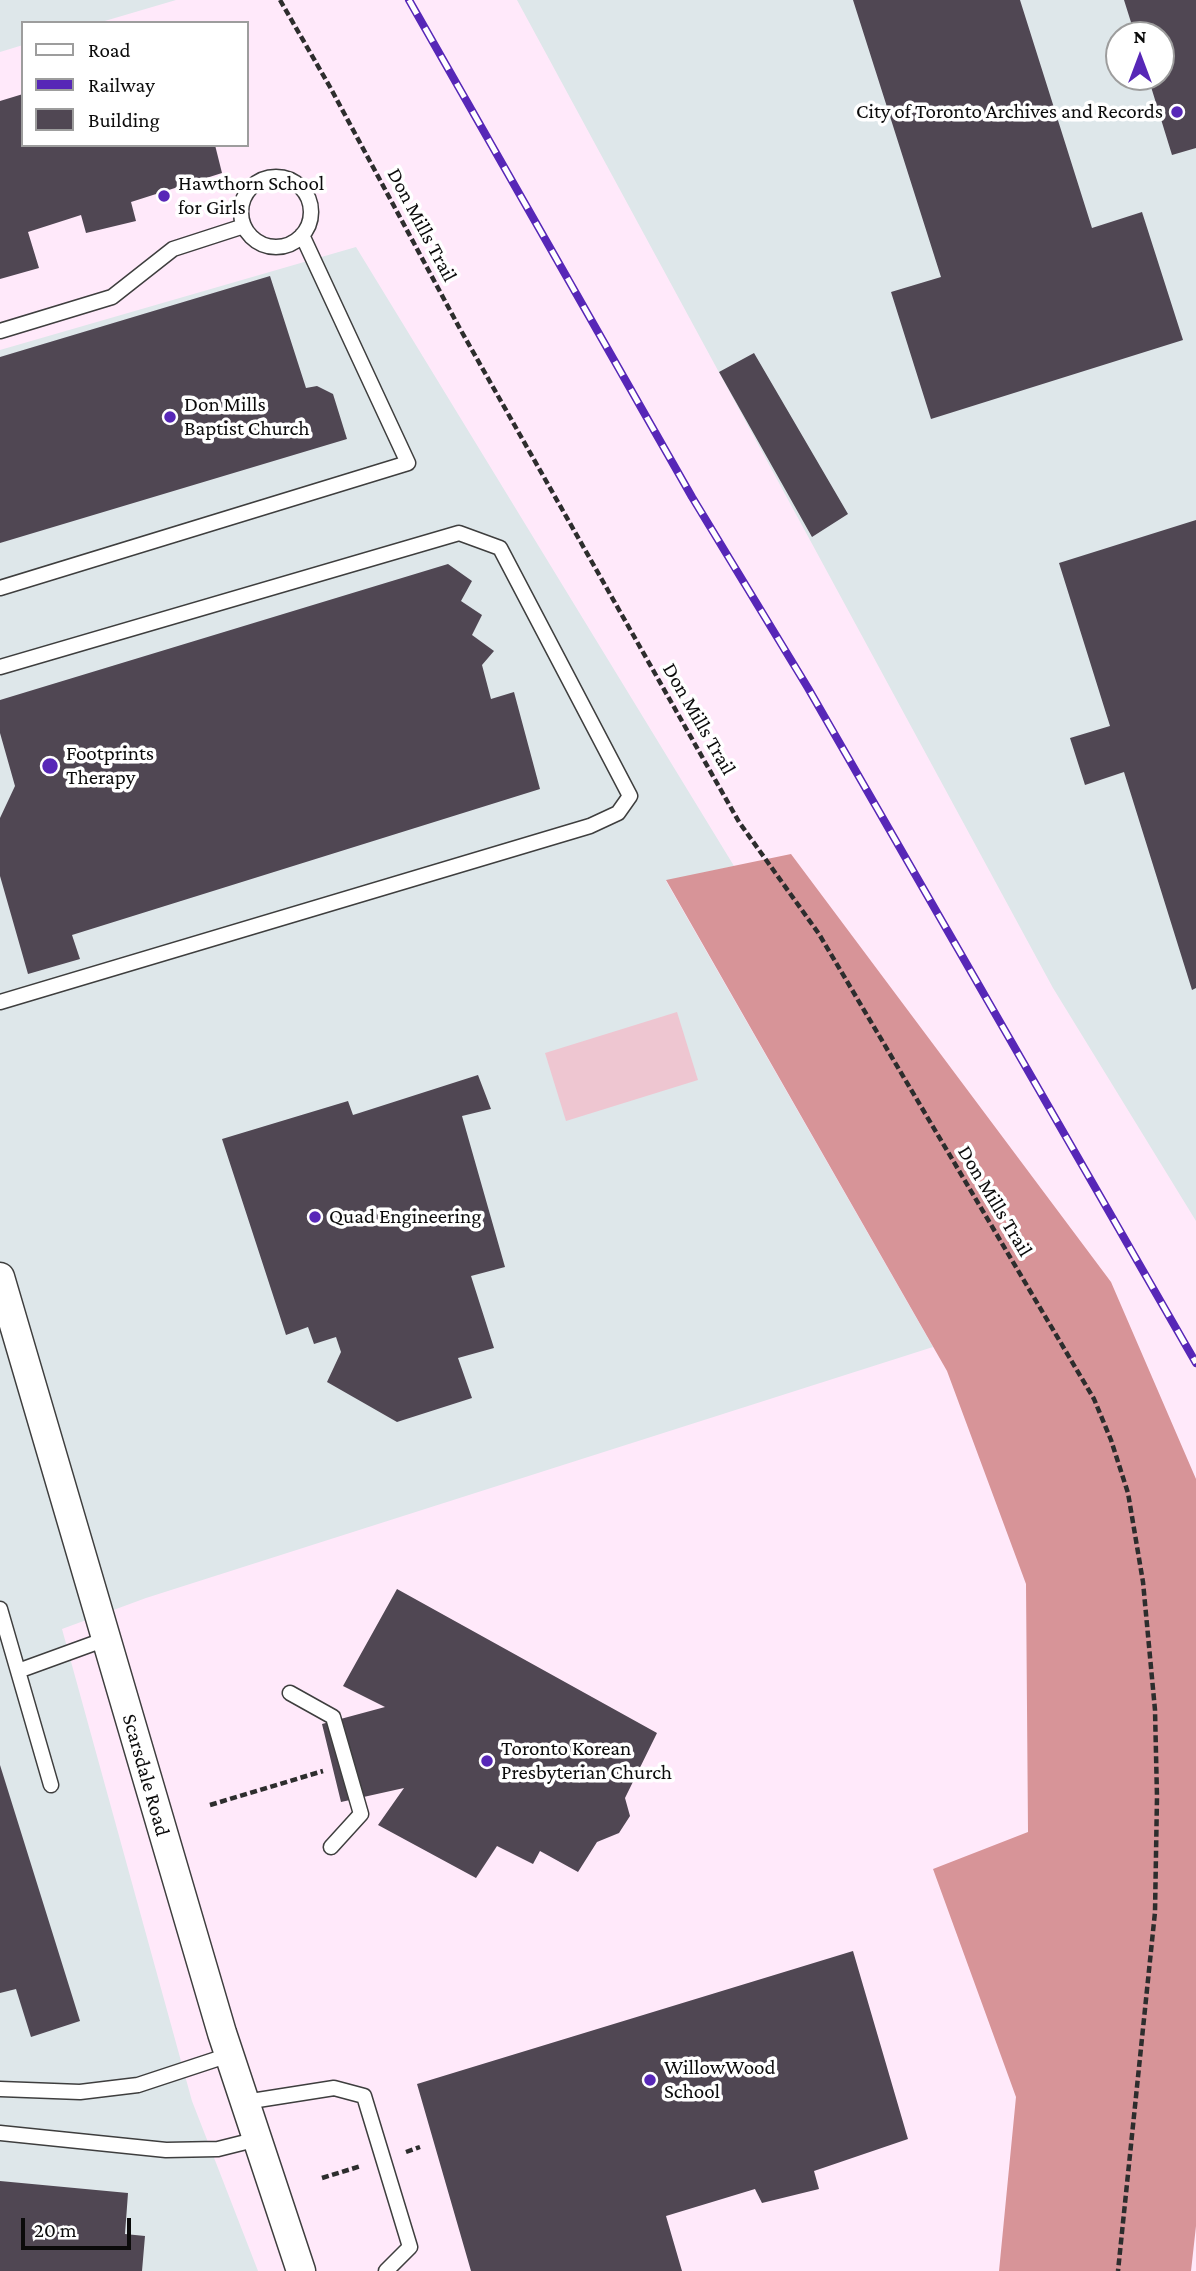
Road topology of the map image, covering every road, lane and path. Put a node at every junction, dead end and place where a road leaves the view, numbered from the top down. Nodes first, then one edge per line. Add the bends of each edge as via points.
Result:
1 (280, 0) edge
2 (244, 226) junction
3 (302, 235) junction
4 (0, 331) edge
5 (0, 588) edge
6 (0, 667) edge
7 (0, 1002) edge
8 (0, 1277) edge
9 (0, 1609) edge
10 (106, 1639) junction
11 (18, 1671) junction
12 (290, 1693) dead end
13 (51, 1785) dead end
14 (273, 1785) dead end
15 (210, 1805) dead end
16 (331, 1847) dead end
17 (229, 2056) junction
18 (0, 2089) edge
19 (245, 2102) junction
20 (0, 2133) edge
21 (258, 2139) junction
22 (301, 2271) edge
23 (386, 2271) edge
24 (1118, 2271) edge

1 - 24 path, Don Mills Trail via 458,327 739,822 819,934 1094,1399 1111,1440 1128,1493 1143,1582 1155,1710 1157,1797 1155,1912
2 - 3 lane via 268,245 291,243
2 - 3 lane via 241,212 248,190 259,181 283,177 303,189 309,200 309,225
2 - 4 lane via 173,249 112,297
3 - 5 lane via 408,463
6 - 7 lane via 459,533 500,548 630,796 618,813 590,826
8 - 10 street, Scarsdale Road
9 - 11 lane
10 - 11 lane
10 - 17 street, Scarsdale Road
11 - 13 lane
12 - 16 lane via 333,1717 361,1814
14 - 15 path
17 - 18 lane via 138,2085 80,2092
17 - 19 street, Scarsdale Road
19 - 21 street, Scarsdale Road
19 - 23 lane via 334,2088 364,2096 410,2247
20 - 21 lane via 166,2150 218,2149
21 - 22 street, Scarsdale Road

